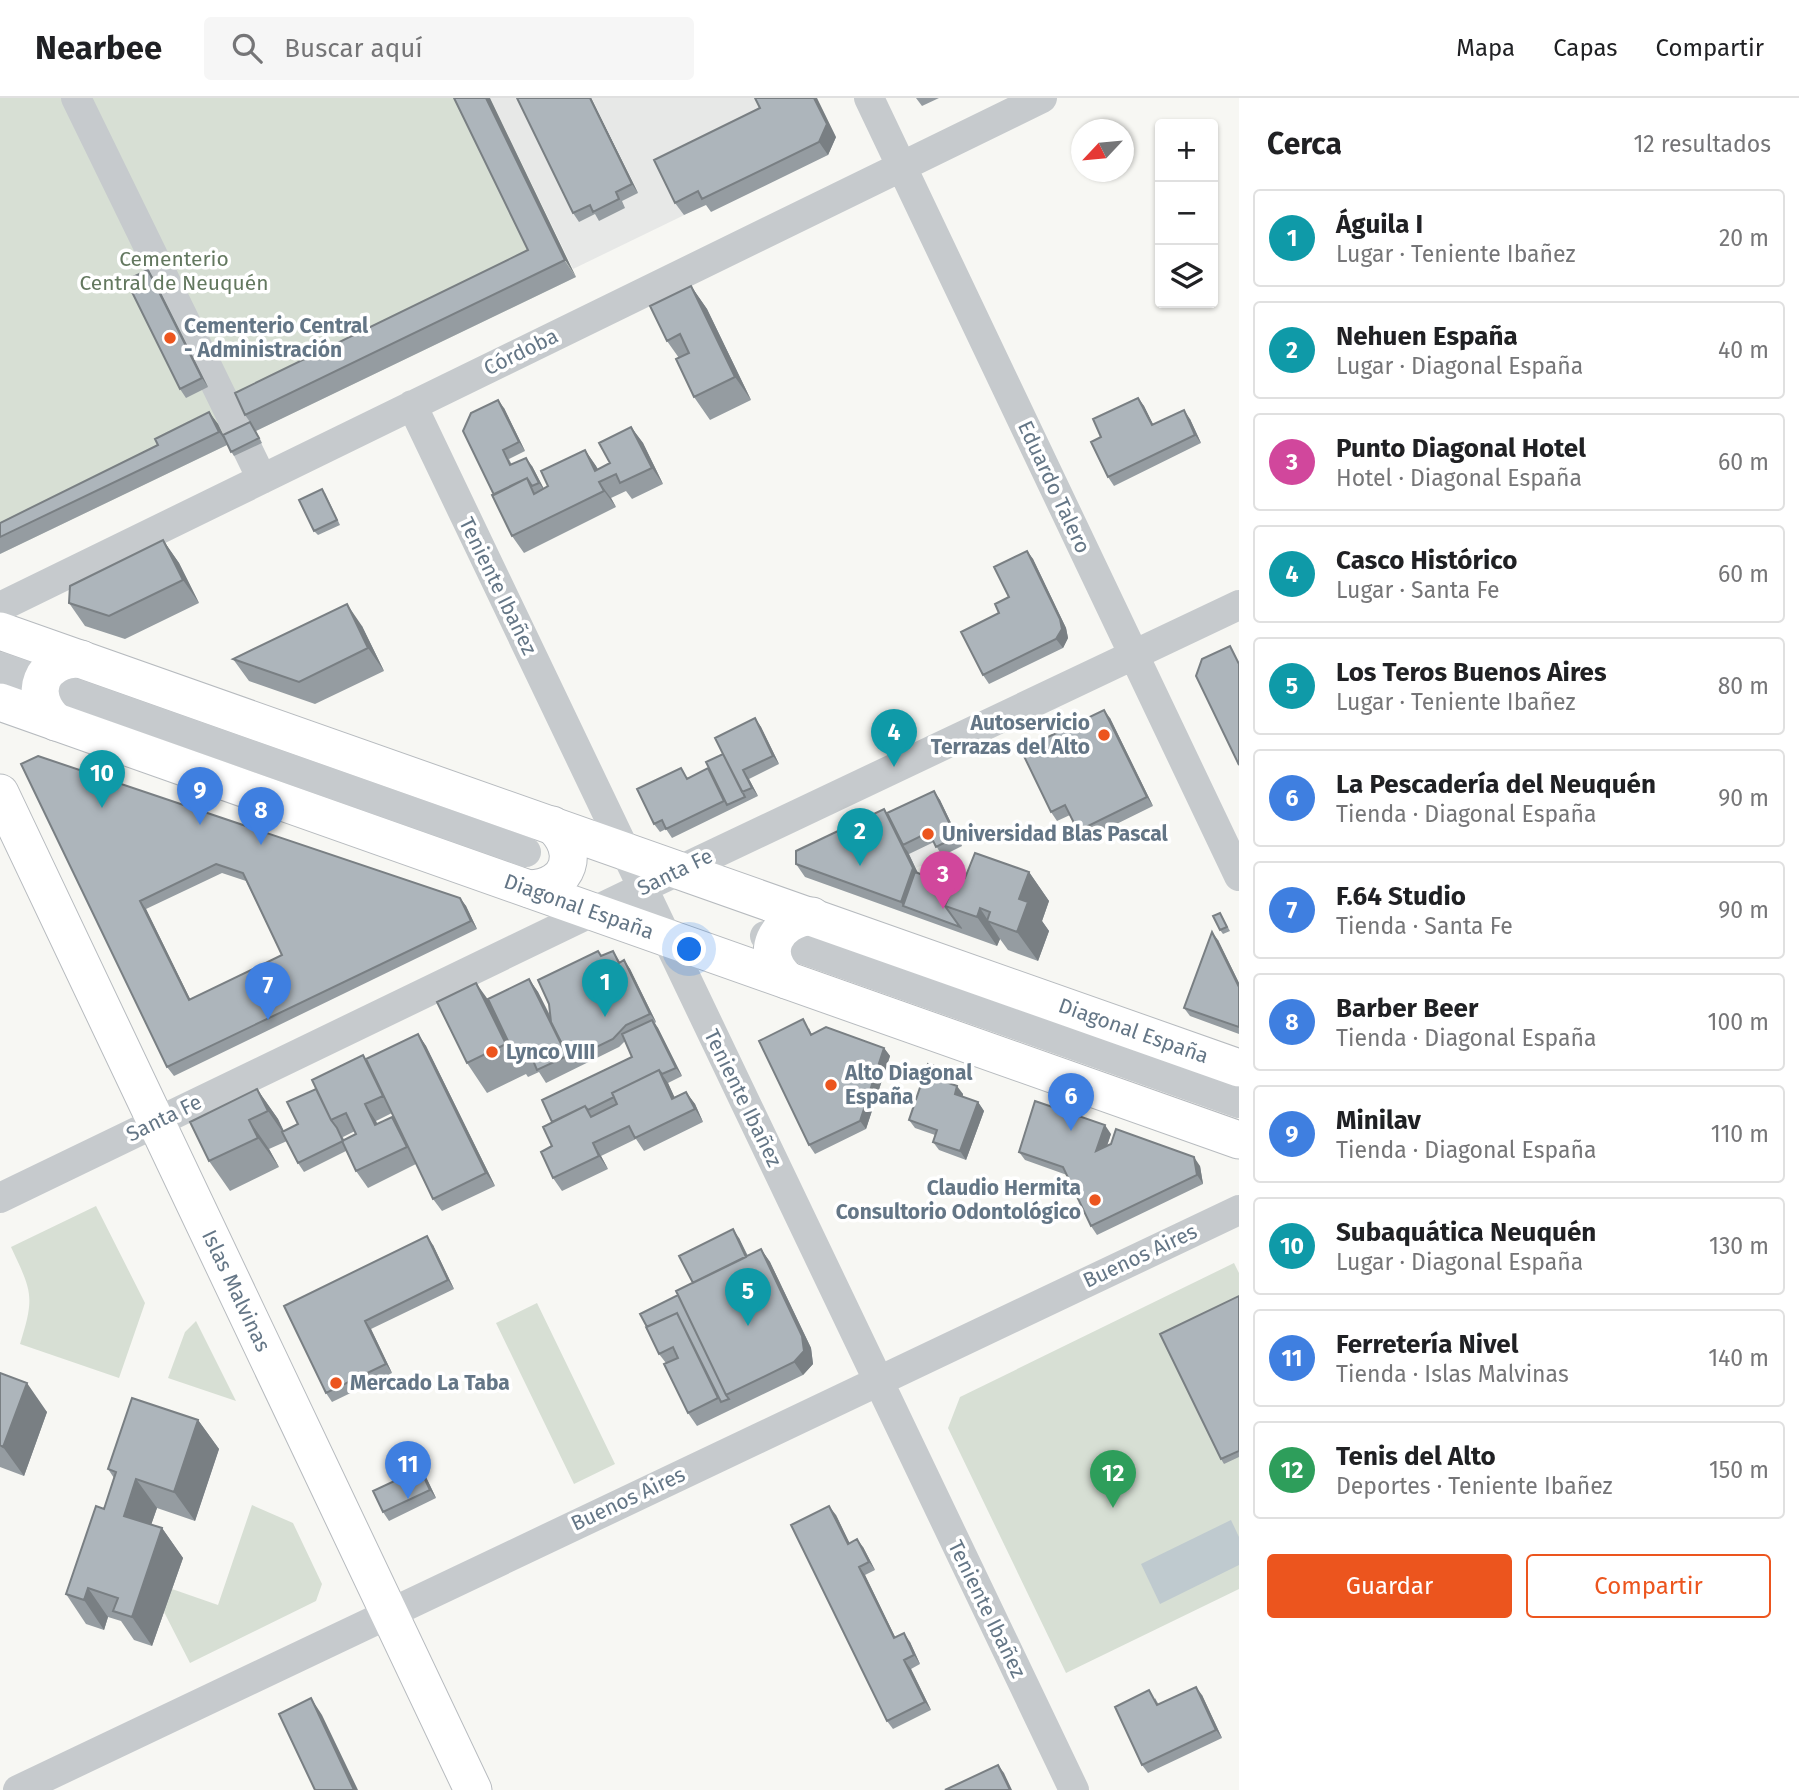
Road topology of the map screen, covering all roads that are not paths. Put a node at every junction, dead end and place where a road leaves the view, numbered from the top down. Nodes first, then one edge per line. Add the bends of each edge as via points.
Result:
1 (76, 98) edge
2 (869, 98) edge
3 (1042, 98) edge
4 (901, 166) junction
5 (412, 405) junction
6 (262, 479) junction
7 (1239, 605) edge
8 (0, 607) edge
9 (0, 631) edge
10 (1134, 656) junction
11 (81, 659) junction
12 (0, 667) edge
13 (42, 682) junction
14 (0, 702) edge
15 (56, 722) junction
16 (0, 793) edge
17 (552, 825) junction
18 (624, 850) junction
19 (526, 852) dead end
20 (680, 870) junction
21 (1239, 876) edge
22 (642, 888) junction
23 (530, 889) junction
24 (593, 912) junction
25 (812, 916) junction
26 (666, 937) junction
27 (770, 938) junction
28 (787, 980) junction
29 (1239, 1068) edge
30 (1239, 1103) edge
31 (156, 1122) junction
32 (1239, 1140) edge
33 (0, 1198) edge
34 (1239, 1210) edge
35 (878, 1381) junction
36 (389, 1613) junction
37 (18, 1790) edge
38 (473, 1790) edge
39 (1074, 1790) edge

1 - 6 street
2 - 4 street, Eduardo Talero
3 - 4 street, Córdoba
4 - 5 street, Córdoba
4 - 10 street, Eduardo Talero
5 - 6 street, Córdoba
5 - 18 street, Teniente Ibañez
6 - 8 street, Córdoba
7 - 10 street, Santa Fe
9 - 11 main road, Diagonal España
10 - 20 street, Santa Fe
10 - 21 street, Eduardo Talero
11 - 13 main road via 52,666
11 - 17 main road, Diagonal España
12 - 13 street
13 - 15 main road via 44,708
13 - 19 street
14 - 15 main road, Diagonal España
15 - 23 main road, Diagonal España
16 - 31 main road, Islas Malvinas
17 - 18 main road, Diagonal España
17 - 23 main road via 566,842 569,862 559,879
18 - 20 main road, Diagonal España
18 - 22 street, Teniente Ibañez
20 - 22 street, Santa Fe
20 - 25 main road, Diagonal España
22 - 24 street, Santa Fe
22 - 26 street, Teniente Ibañez
23 - 24 main road, Diagonal España
24 - 26 main road, Diagonal España
24 - 31 street, Santa Fe
25 - 27 main road via 793,920
25 - 29 main road, Diagonal España
26 - 28 main road, Diagonal España
26 - 35 street, Teniente Ibañez
27 - 28 main road via 776,967
27 - 30 street
28 - 32 main road, Diagonal España
31 - 33 street, Santa Fe
31 - 36 main road, Islas Malvinas
34 - 35 street, Buenos Aires
35 - 36 street, Buenos Aires
35 - 39 street, Teniente Ibañez
36 - 37 street, Buenos Aires
36 - 38 main road, Islas Malvinas

